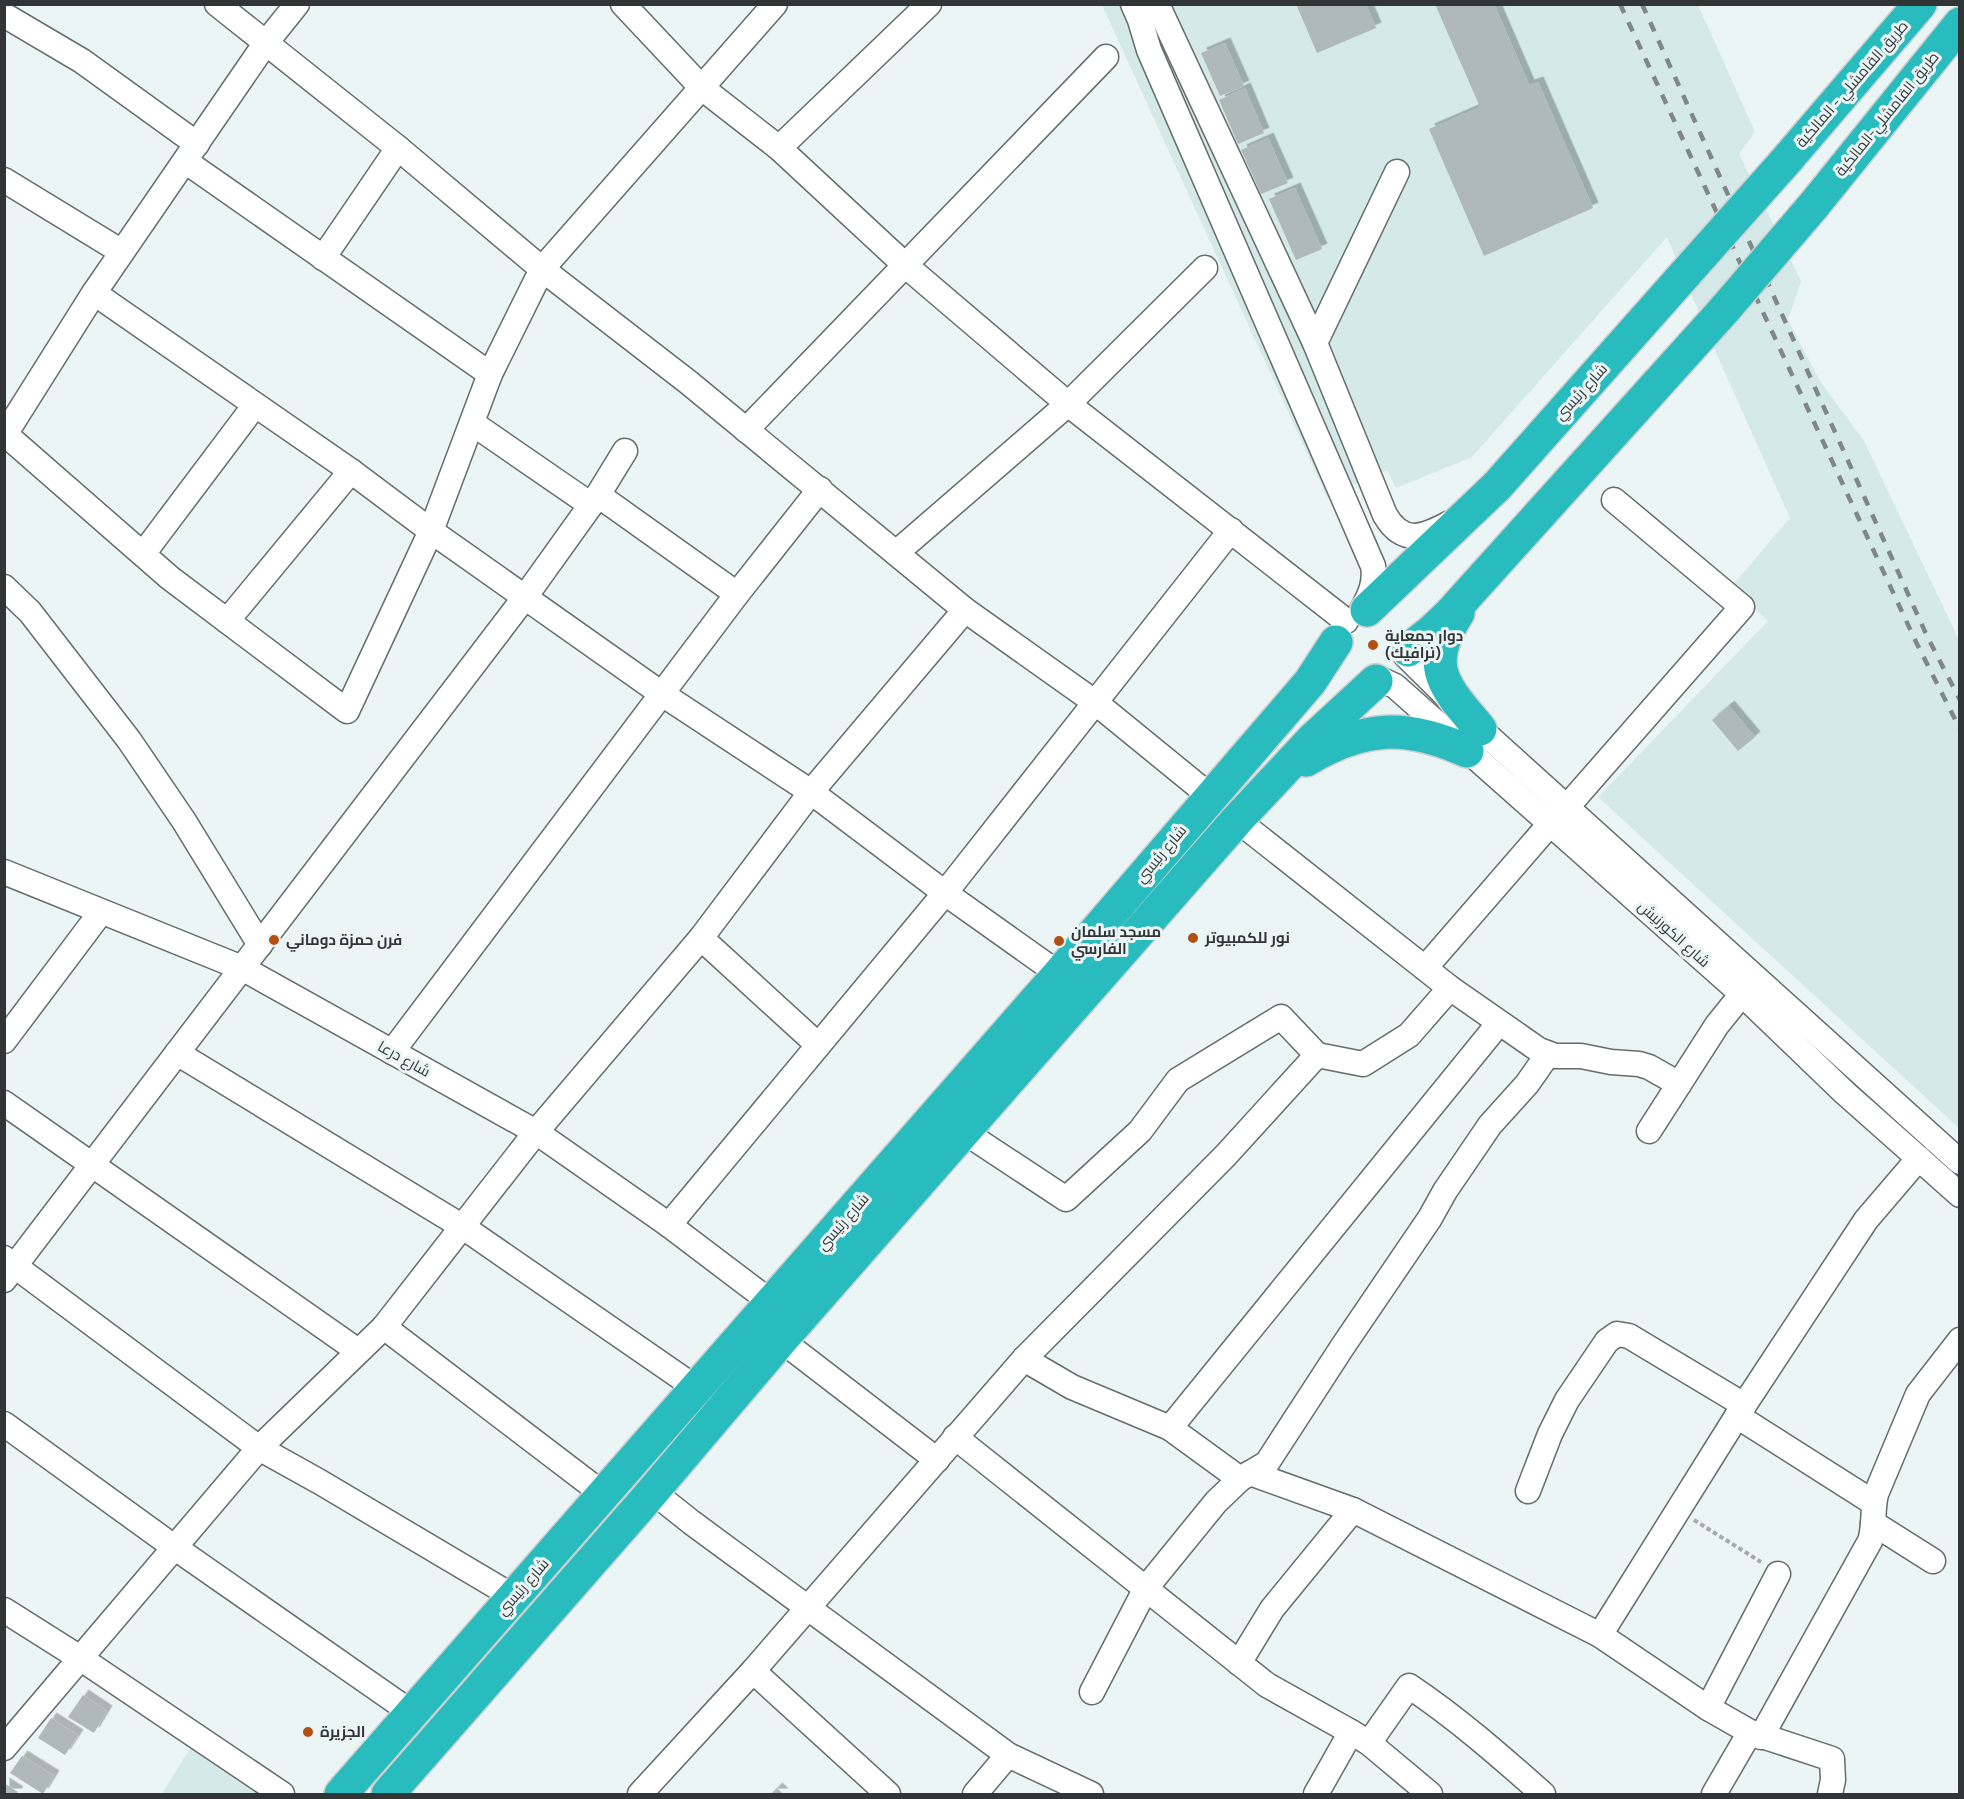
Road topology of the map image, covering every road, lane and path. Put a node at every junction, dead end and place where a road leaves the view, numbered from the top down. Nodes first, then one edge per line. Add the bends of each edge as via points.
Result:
1 (217, 4) edge
2 (297, 4) edge
3 (623, 4) edge
4 (775, 4) edge
5 (929, 4) edge
6 (1133, 4) edge
7 (1157, 4) edge
8 (1920, 4) edge
9 (4, 15) edge
10 (1959, 24) edge
11 (266, 44) junction
12 (1106, 57) dead end
13 (702, 88) junction
14 (398, 148) junction
15 (779, 148) junction
16 (191, 153) junction
17 (1784, 163) joint
18 (1397, 172) dead end
19 (4, 180) edge
20 (122, 252) junction
21 (323, 258) junction
22 (905, 265) junction
23 (1205, 268) dead end
24 (542, 269) junction
25 (93, 293) junction
26 (1315, 343) junction
27 (490, 374) junction
28 (1068, 404) junction
29 (255, 405) junction
30 (472, 423) junction
31 (746, 430) junction
32 (5, 435) edge
33 (626, 452) dead end
34 (351, 471) junction
35 (820, 489) junction
36 (594, 500) junction
37 (1614, 500) dead end
38 (1470, 512) junction
39 (1388, 521) junction
40 (1231, 530) junction
41 (431, 531) junction
42 (1360, 537) junction
43 (896, 553) junction
44 (143, 554) junction
45 (1490, 569) junction
46 (4, 586) edge
47 (737, 594) junction
48 (525, 597) junction
49 (965, 610) junction
50 (227, 621) junction
51 (1353, 621) junction
52 (1407, 653) junction
53 (1379, 681) junction
54 (662, 694) junction
55 (1096, 703) junction
56 (1474, 740) junction
57 (1265, 788) junction
58 (811, 792) junction
59 (1210, 796) junction
60 (1558, 816) junction
61 (1237, 820) junction
62 (4, 873) edge
63 (945, 893) junction
64 (101, 912) junction
65 (702, 938) junction
66 (260, 945) junction
67 (242, 968) junction
68 (1425, 968) junction
69 (1059, 974) junction
70 (1450, 988) junction
71 (1742, 994) junction
72 (1499, 1023) junction
73 (4, 1041) edge
74 (818, 1045) junction
75 (392, 1052) junction
76 (177, 1053) junction
77 (1548, 1054) junction
78 (1317, 1055) junction
79 (1862, 1075) junction
80 (1678, 1084) junction
81 (1845, 1093) junction
82 (4, 1103) edge
83 (963, 1131) junction
84 (1649, 1131) dead end
85 (536, 1132) junction
86 (1919, 1158) junction
87 (1959, 1162) edge
88 (93, 1164) junction
89 (1959, 1195) edge
90 (669, 1225) junction
91 (463, 1227) junction
92 (8, 1268) edge
93 (772, 1303) junction
94 (384, 1327) junction
95 (781, 1340) junction
96 (1959, 1340) edge
97 (358, 1351) junction
98 (1024, 1359) junction
99 (696, 1388) junction
100 (1741, 1411) junction
101 (4, 1424) edge
102 (1170, 1428) junction
103 (955, 1437) junction
104 (259, 1448) junction
105 (937, 1460) junction
106 (1245, 1476) junction
107 (612, 1484) junction
108 (1527, 1491) dead end
109 (650, 1494) junction
110 (1353, 1510) junction
111 (1678, 1510) junction
112 (1873, 1513) junction
113 (174, 1547) junction
114 (1934, 1561) dead end
115 (1778, 1574) joint
116 (1146, 1588) junction
117 (514, 1597) junction
118 (808, 1607) junction
119 (4, 1610) edge
120 (1599, 1635) junction
121 (80, 1658) junction
122 (1239, 1663) junction
123 (753, 1671) junction
124 (1092, 1692) dead end
125 (1708, 1707) junction
126 (412, 1713) junction
127 (1755, 1735) junction
128 (1360, 1738) junction
129 (4, 1748) edge
130 (1008, 1755) junction
131 (282, 1794) edge
132 (341, 1794) edge
133 (388, 1794) edge
134 (640, 1794) edge
135 (888, 1794) edge
136 (975, 1794) edge
137 (1091, 1794) edge
138 (1316, 1794) edge
139 (1430, 1794) edge
140 (1543, 1794) edge
141 (1714, 1794) edge
142 (1830, 1794) edge

1 - 11 street
2 - 11 street
3 - 13 street
4 - 13 street
5 - 15 street
6 - 42 street via 1149,50
7 - 26 street
8 - 17 highway, طريق القامشلي - المالكية
9 - 16 street via 82,61
10 - 45 highway, طريق القامشلي-المالكية, bridge via 1725,309
11 - 14 street
11 - 16 street
12 - 22 street
13 - 15 street
13 - 24 street
14 - 21 street
14 - 24 street
15 - 22 street
16 - 20 street
16 - 21 street
17 - 38 highway, شارع رئيسي, bridge
18 - 26 street
19 - 20 street
20 - 25 street
21 - 27 street
22 - 28 street
22 - 31 street
23 - 28 street
24 - 27 street
24 - 31 street
25 - 29 street
25 - 32 street
26 - 39 street
27 - 30 street
28 - 40 street
28 - 43 street
29 - 34 street
29 - 44 street
30 - 36 street
30 - 41 street
31 - 35 street
32 - 44 street
33 - 36 street
34 - 41 street
34 - 50 street
35 - 43 street
35 - 47 street
36 - 47 street
36 - 48 street
37 - 60 street via 1742,607
38 - 39 street via 1437,530 1413,537 1404,535
38 - 51 highway, شارع رئيسي
39 - 42 street
40 - 51 street
40 - 55 street
41 - 48 street
41 - 50 street via 347,711
42 - 51 street via 1375,575 1370,596
43 - 49 street
44 - 50 street
45 - 52 highway via 1450,614
45 - 56 highway via 1452,623 1440,652 1445,685
46 - 66 street via 30,612 129,740
47 - 54 street
48 - 54 street
48 - 66 street
49 - 55 street
49 - 58 street
51 - 52 highway via 1384,612 1399,622 1405,632
51 - 53 highway via 1337,654 1345,669 1359,679
51 - 59 highway, شارع رئيسي via 1310,682
52 - 53 highway via 1398,671
52 - 56 street, شارع الكورنيش
53 - 56 street, شارع الكورنيش via 1395,686
53 - 57 highway, شارع رئيسي
54 - 58 street
54 - 75 street
55 - 59 street
55 - 63 street
56 - 57 highway via 1439,740 1387,731 1370,733 1328,747
56 - 60 street, شارع الكورنيش
57 - 61 highway, شارع رئيسي
58 - 63 street
58 - 65 street
59 - 69 highway, شارع رئيسي
60 - 68 street
60 - 71 street, شارع الكورنيش
60 - 79 street, شارع الكورنيش
61 - 68 street
61 - 83 highway, شارع رئيسي
62 - 64 street, شارع درعا
63 - 69 street
63 - 74 street
64 - 67 street, شارع درعا
64 - 73 street
65 - 74 street
65 - 85 street
66 - 67 street
67 - 75 street, شارع درعا
67 - 76 street
68 - 70 street
69 - 93 highway, شارع رئيسي
70 - 72 street
70 - 78 street via 1409,1035 1363,1064
71 - 80 street
71 - 81 street, شارع الكورنيش
72 - 77 street
72 - 102 street
74 - 90 street
75 - 85 street, شارع درعا
76 - 88 street
76 - 91 street
77 - 80 street via 1638,1064
77 - 106 street via 1490,1125 1267,1463
78 - 83 street via 1281,1017 1178,1080 1140,1131 1066,1199
78 - 98 street via 1226,1155
79 - 81 street
79 - 87 street, شارع الكورنيش
80 - 84 street
81 - 86 street, شارع الكورنيش
82 - 88 street
83 - 95 highway, شارع رئيسي
85 - 90 street, شارع درعا
85 - 91 street
86 - 89 street, شارع الكورنيش
86 - 100 street via 1866,1220
88 - 92 street
88 - 97 street
90 - 93 street, شارع درعا
91 - 94 street
91 - 99 street
92 - 104 street
93 - 99 highway, شارع رئيسي
94 - 97 street
94 - 107 street
95 - 105 street
95 - 109 highway, شارع رئيسي
96 - 112 street via 1918,1394
97 - 104 street
98 - 102 street via 1072,1387
98 - 103 street
99 - 107 highway, شارع رئيسي
100 - 108 street via 1629,1336 1617,1334 1606,1341 1567,1400
100 - 111 street
100 - 112 street
101 - 113 street
102 - 106 street
103 - 105 street
103 - 116 street
104 - 113 street
104 - 117 street
105 - 118 street
106 - 110 street
106 - 116 street via 1216,1502
107 - 109 highway
107 - 117 highway, شارع رئيسي
109 - 118 street
109 - 133 highway, شارع رئيسي
110 - 120 street
110 - 122 street via 1272,1609
111 - 115 path
111 - 120 street
112 - 114 street
112 - 127 street via 1870,1541
113 - 121 street
113 - 126 street
115 - 125 street
116 - 122 street
116 - 124 street
117 - 126 highway, شارع رئيسي
118 - 123 street
118 - 130 street
119 - 121 street
120 - 125 street
121 - 129 street
121 - 131 street
122 - 128 street via 1267,1685
123 - 134 street
123 - 135 street
125 - 127 street
126 - 132 highway, شارع رئيسي
127 - 141 street
127 - 142 street via 1832,1760
128 - 138 street
128 - 139 street
128 - 140 street via 1409,1686 1479,1738
130 - 136 street
130 - 137 street

